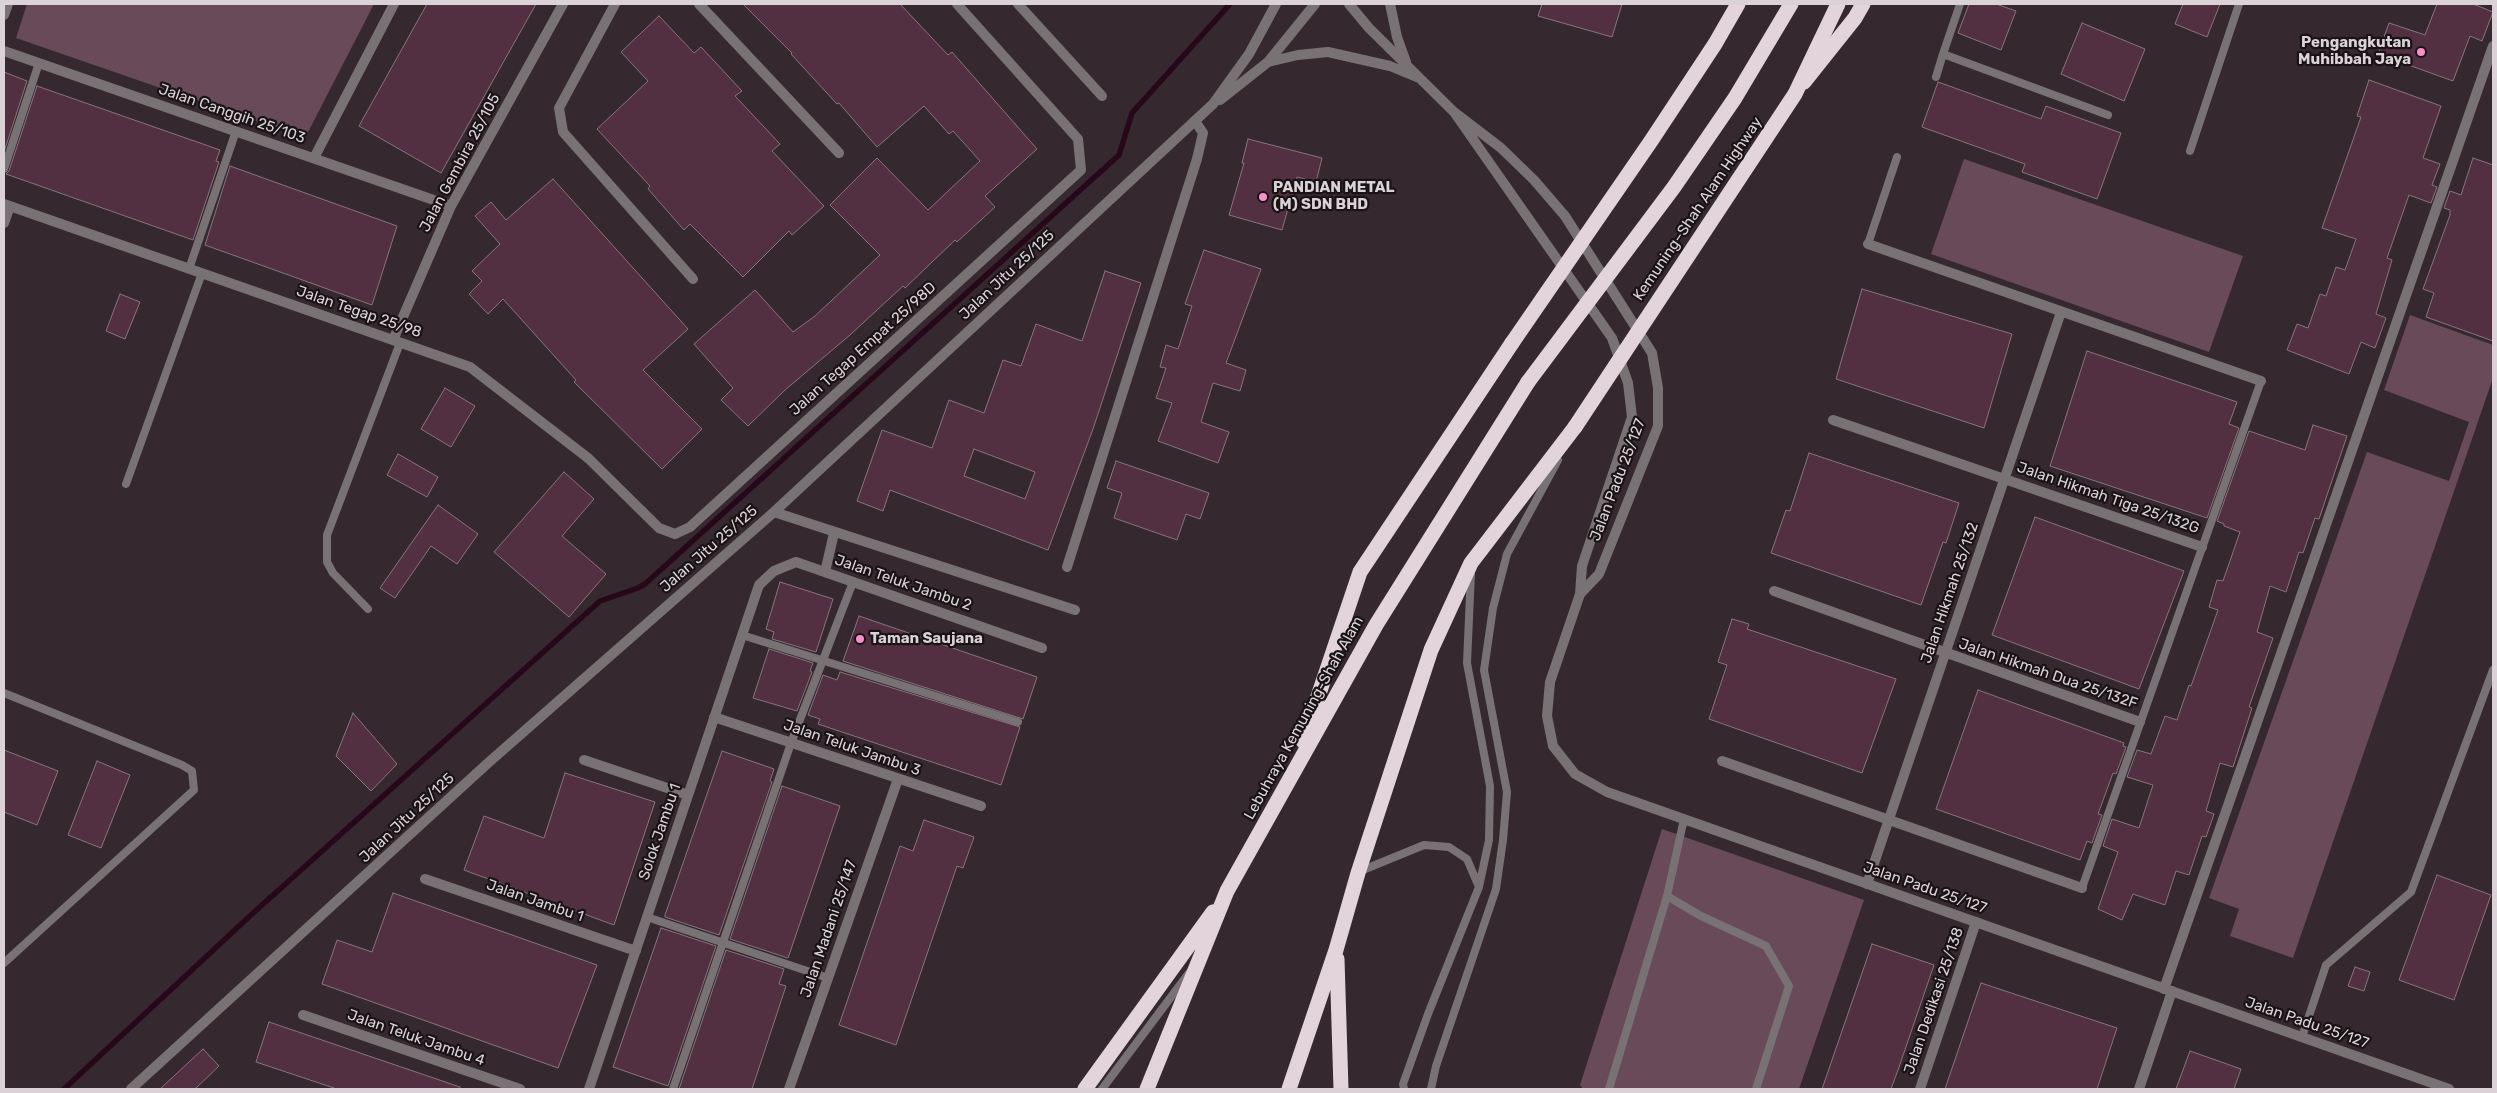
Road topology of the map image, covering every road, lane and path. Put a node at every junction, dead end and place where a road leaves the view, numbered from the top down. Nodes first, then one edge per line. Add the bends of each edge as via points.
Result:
1 (8, 4) edge
2 (394, 4) edge
3 (563, 4) edge
4 (615, 4) edge
5 (699, 4) edge
6 (957, 4) edge
7 (1018, 4) edge
8 (1276, 4) edge
9 (1314, 4) edge
10 (1348, 4) edge
11 (1390, 4) edge
12 (1738, 4) edge
13 (1791, 4) edge
14 (1838, 4) edge
15 (1863, 4) edge
16 (1960, 4) edge
17 (2239, 4) edge
18 (4, 15) edge
19 (2493, 46) edge
20 (4, 51) edge
21 (1943, 54) junction
22 (1268, 62) junction
23 (39, 63) junction
24 (1408, 65) junction
25 (1936, 77) dead end
26 (1424, 81) junction
27 (1795, 94) junction
28 (1102, 96) dead end
29 (1213, 104) junction
30 (1454, 112) junction
31 (2108, 114) dead end
32 (1195, 121) junction
33 (236, 131) junction
34 (2190, 151) dead end
35 (839, 153) dead end
36 (1897, 157) dead end
37 (314, 158) junction
38 (4, 169) edge
39 (7, 205) edge
40 (451, 206) junction
41 (4, 223) edge
42 (1868, 244) joint
43 (189, 269) junction
44 (202, 273) junction
45 (693, 279) dead end
46 (2061, 312) junction
47 (397, 341) junction
48 (2261, 381) joint
49 (1528, 382) joint
50 (1833, 420) dead end
51 (1575, 427) junction
52 (2004, 479) junction
53 (126, 484) dead end
54 (774, 512) junction
55 (659, 528) joint
56 (834, 533) junction
57 (2202, 547) junction
58 (1471, 564) junction
59 (1067, 567) dead end
60 (825, 572) junction
61 (853, 582) junction
62 (759, 585) joint
63 (1774, 591) dead end
64 (1580, 594) junction
65 (368, 609) dead end
66 (1075, 610) dead end
67 (742, 635) junction
68 (1042, 648) dead end
69 (1945, 654) junction
70 (824, 661) junction
71 (2493, 670) edge
72 (4, 694) edge
73 (714, 717) junction
74 (1018, 722) dead end
75 (2140, 722) junction
76 (791, 743) junction
77 (584, 760) dead end
78 (1722, 761) dead end
79 (1292, 776) junction
80 (898, 779) junction
81 (688, 795) junction
82 (981, 806) dead end
83 (1684, 819) junction
84 (1889, 820) junction
85 (1358, 873) junction
86 (425, 879) dead end
87 (1867, 884) junction
88 (1479, 887) junction
89 (2082, 888) joint
90 (1227, 891) junction
91 (1668, 896) junction
92 (647, 917) junction
93 (1976, 922) junction
94 (724, 943) junction
95 (1336, 950) junction
96 (636, 951) junction
97 (1201, 956) junction
98 (4, 963) edge
99 (828, 978) junction
100 (2168, 990) junction
101 (303, 1015) dead end
102 (2302, 1037) junction
103 (1403, 1088) edge
104 (131, 1089) edge
105 (520, 1089) edge
106 (589, 1089) edge
107 (673, 1089) edge
108 (789, 1089) edge
109 (1085, 1089) edge
110 (1102, 1089) edge
111 (1147, 1089) edge
112 (1289, 1089) edge
113 (1340, 1089) edge
114 (1431, 1089) edge
115 (1609, 1089) edge
116 (1756, 1089) edge
117 (1920, 1089) edge
118 (2139, 1089) edge
119 (2446, 1089) edge

1 - 18 street
2 - 37 street
3 - 40 street, Jalan Gembira 25/105
4 - 45 street via 559,108 563,132
5 - 35 street
6 - 55 street, Jalan Tegap Empat 25/98D via 1078,139 1081,170 690,528 675,534
7 - 28 street
8 - 29 street, Jalan Jitu 25/125 via 1249,54
9 - 22 street
10 - 24 street, Jalan Padu 25/127
11 - 24 street via 1397,37
12 - 79 highway, bridge via 1715,44 1360,572
13 - 49 highway, Kemuning–Shah Alam Highway, bridge via 1735,98 1674,188
14 - 27 highway, Kemuning–Shah Alam Highway, bridge
15 - 27 highway, bridge
16 - 21 lane
17 - 34 lane
19 - 100 street
20 - 23 street, Jalan Canggih 25/103
21 - 25 lane
21 - 31 lane
22 - 26 street via 1328,52 1390,66
22 - 29 street
23 - 33 street, Jalan Canggih 25/103
23 - 38 lane
24 - 26 street, Jalan Padu 25/127
26 - 30 street, Jalan Padu 25/127
27 - 51 highway, Kemuning–Shah Alam Highway, bridge
29 - 32 street, Jalan Jitu 25/125
30 - 64 street, Jalan Padu 25/127 via 1612,338 1628,383 1632,417 1582,566
30 - 64 street, Jalan Padu 25/127 via 1501,148 1565,216 1652,353 1658,388 1658,426 1599,574
32 - 54 street, Jalan Jitu 25/125
32 - 59 street via 1203,134 1197,159
33 - 37 street, Jalan Canggih 25/103
33 - 43 lane
36 - 42 lane
37 - 40 street, Jalan Canggih 25/103
39 - 41 street
39 - 43 street, Jalan Tegap 25/98
40 - 47 street, Jalan Gembira 25/105
42 - 46 street
43 - 44 street, Jalan Tegap 25/98
44 - 47 street, Jalan Tegap 25/98
44 - 53 lane
46 - 48 street
46 - 52 street, Jalan Hikmah 25/132
47 - 55 street, Jalan Tegap 25/98 via 470,367 588,458
47 - 65 lane via 327,535 327,562 333,573
48 - 57 lane
49 - 79 highway, Lebuhraya Kemuning-Shah Alam via 1376,625
50 - 52 street, Jalan Hikmah Tiga 25/132G
51 - 58 highway
51 - 114 lane via 1507,554 1493,608 1484,670 1506,792 1502,850 1496,889
52 - 57 street, Jalan Hikmah Tiga 25/132G
52 - 69 street, Jalan Hikmah 25/132
54 - 56 street
54 - 104 street, Jalan Jitu 25/125 via 488,763
56 - 60 street
56 - 66 street
57 - 75 lane
58 - 85 highway via 1431,650
58 - 88 lane via 1467,663 1490,786 1489,840
60 - 61 street, Jalan Teluk Jambu 2
60 - 62 street, Jalan Teluk Jambu 2 via 796,562 774,571
61 - 68 street, Jalan Teluk Jambu 2
61 - 70 lane
62 - 67 street, Solok Jambu 1
63 - 69 street, Jalan Hikmah Dua 25/132F
64 - 83 street, Jalan Padu 25/127 via 1550,682 1547,716 1553,746 1575,774 1607,792
67 - 70 lane
67 - 73 street, Solok Jambu 1
69 - 75 street, Jalan Hikmah Dua 25/132F
69 - 84 street, Jalan Hikmah 25/132
70 - 74 lane
70 - 76 lane
71 - 102 lane via 2411,892 2326,965
72 - 98 lane via 182,765 192,771 194,790
73 - 76 street, Jalan Teluk Jambu 3
73 - 81 street, Solok Jambu 1
75 - 89 lane
76 - 80 street, Jalan Teluk Jambu 3
76 - 94 lane
77 - 81 street
78 - 84 street
79 - 90 highway, Lebuhraya Kemuning-Shah Alam
80 - 82 street, Jalan Teluk Jambu 3
80 - 99 street, Jalan Madani 25/147
81 - 92 street, Solok Jambu 1
83 - 87 street, Jalan Padu 25/127
83 - 91 lane
84 - 87 street, Jalan Hikmah 25/132
84 - 89 street
85 - 88 lane via 1424,845 1449,847 1466,859
85 - 95 highway
86 - 96 street, Jalan Jambu 1
87 - 93 street, Jalan Padu 25/127
88 - 103 lane via 1428,1014
90 - 97 highway, Lebuhraya Kemuning-Shah Alam
90 - 109 highway
91 - 115 lane
91 - 116 lane via 1701,916 1766,946 1789,986
92 - 94 lane
92 - 96 street, Solok Jambu 1
93 - 100 street, Jalan Padu 25/127
93 - 117 street, Jalan Dedikasi 25/138
94 - 99 lane
94 - 107 lane
95 - 112 highway
95 - 113 highway
96 - 106 street, Solok Jambu 1
97 - 110 lane
97 - 111 highway, Lebuhraya Kemuning-Shah Alam
99 - 108 street, Jalan Madani 25/147
100 - 102 street, Jalan Padu 25/127
100 - 118 street
101 - 105 street, Jalan Teluk Jambu 4
102 - 119 street, Jalan Padu 25/127

